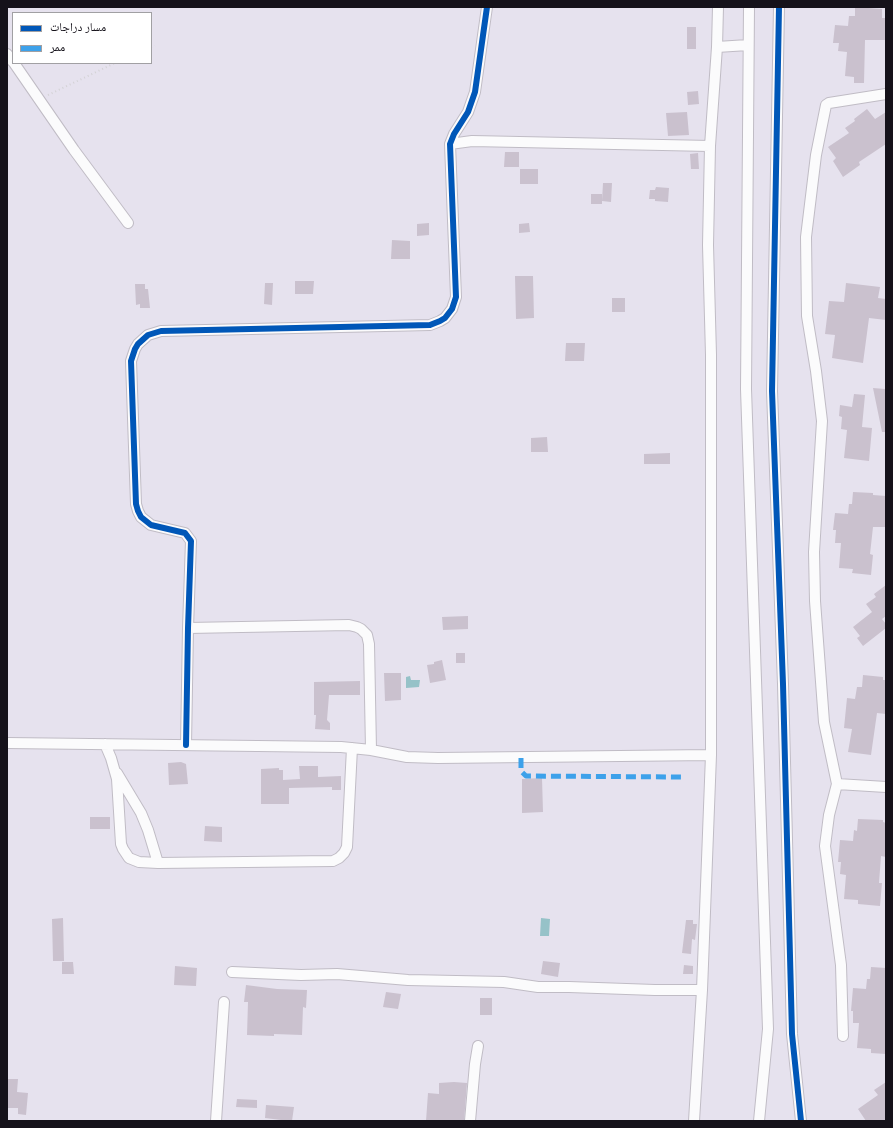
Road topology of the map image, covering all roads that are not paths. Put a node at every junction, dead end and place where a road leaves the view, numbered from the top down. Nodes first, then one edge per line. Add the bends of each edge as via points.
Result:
1 (487, 7) edge
2 (718, 7) edge
3 (749, 7) edge
4 (779, 7) edge
5 (748, 45) junction
6 (717, 47) junction
7 (14, 64) edge
8 (886, 94) edge
9 (450, 144) junction
10 (710, 146) junction
11 (128, 223) dead end
12 (188, 628) junction
13 (7, 743) edge
14 (105, 744) junction
15 (186, 745) junction
16 (352, 748) junction
17 (371, 750) junction
18 (711, 755) junction
19 (114, 768) junction
20 (837, 784) junction
21 (886, 787) edge
22 (158, 863) junction
23 (232, 972) dead end
24 (702, 990) junction
25 (224, 1002) dead end
26 (843, 1036) dead end
27 (478, 1046) dead end
28 (216, 1121) edge
29 (470, 1121) edge
30 (694, 1121) edge
31 (759, 1121) edge
32 (801, 1121) edge

1 - 9 street via 475,92 468,112
2 - 6 street
3 - 5 street
4 - 32 street via 772,391 792,1034
5 - 6 street
5 - 31 street via 746,389 768,1029
6 - 10 street
7 - 11 street
8 - 20 street via 826,105 816,155 806,238 807,316 822,420 814,552 815,601 824,722
9 - 10 street via 472,141
9 - 12 street via 456,297 449,314 440,321 430,325 161,331 142,339 134,349 131,361 136,504 146,522 182,532 190,538 192,545
10 - 18 street via 708,244 711,355
12 - 15 street
12 - 17 street via 357,626 367,636 369,644
13 - 14 street
14 - 15 street
14 - 19 street
15 - 16 street
16 - 17 street
16 - 22 street via 347,847 339,858 333,861
17 - 18 street via 407,757 438,758
18 - 24 street
19 - 22 street via 142,814
19 - 22 street via 123,850 129,858 139,862
20 - 21 street
20 - 26 street via 825,846 841,965
23 - 24 street via 504,982 538,987
24 - 30 street
25 - 28 street
27 - 29 street via 474,1064

